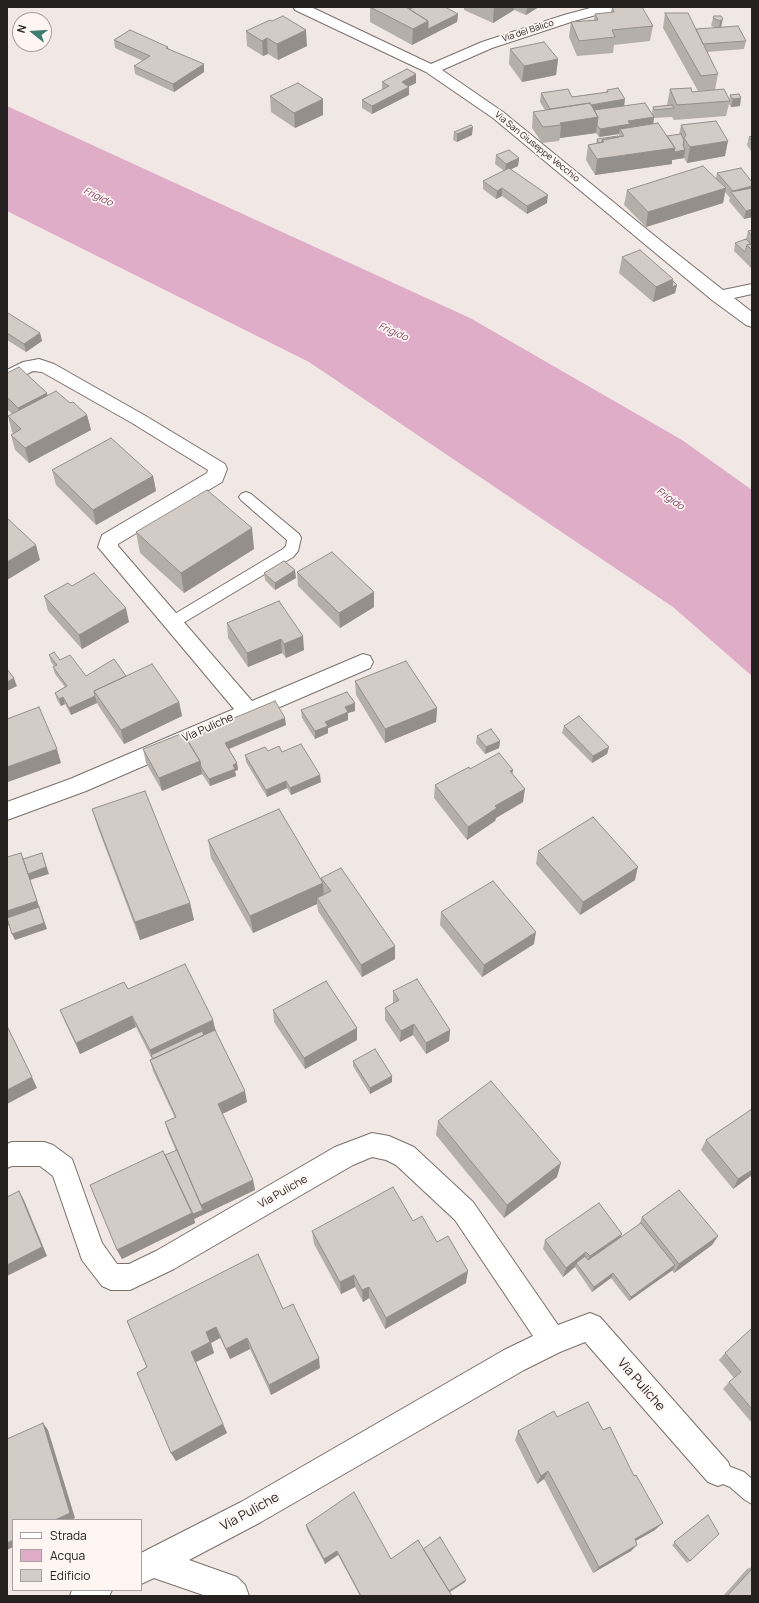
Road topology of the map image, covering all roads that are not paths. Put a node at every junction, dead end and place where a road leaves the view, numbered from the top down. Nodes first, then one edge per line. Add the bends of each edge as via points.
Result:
1 (300, 7) edge
2 (628, 7) edge
3 (431, 69) junction
4 (752, 289) edge
5 (718, 296) junction
6 (752, 321) edge
7 (7, 378) edge
8 (246, 497) dead end
9 (173, 622) junction
10 (364, 662) dead end
11 (248, 711) junction
12 (7, 811) edge
13 (7, 1156) edge
14 (553, 1341) junction
15 (718, 1472) joint
16 (752, 1493) edge
17 (147, 1566) edge
18 (95, 1591) edge
19 (85, 1596) edge
20 (234, 1596) edge

1 - 3 street, Via San Giuseppe Vecchio
2 - 3 street, Via del Balico via 595,11 569,18 487,45
3 - 5 street, Via San Giuseppe Vecchio via 498,115
4 - 5 street
5 - 6 street, Via San Giuseppe Vecchio
7 - 9 street via 29,366 39,365 48,368 138,419 218,469 215,477 109,540 108,547 111,551
8 - 9 lane via 294,538 293,547 269,565
9 - 11 street
10 - 11 street, Via Puliche
11 - 12 street, Via Puliche via 78,785
13 - 14 street, Via Puliche via 44,1154 63,1168 91,1251 112,1277 130,1276 165,1260 344,1156 372,1145 389,1148 405,1156 464,1211
14 - 15 street, Via Puliche via 590,1327
14 - 17 street, Via Puliche via 514,1360 252,1512
15 - 16 lane via 737,1479
17 - 20 street, Via Puliche via 226,1588
18 - 19 street

